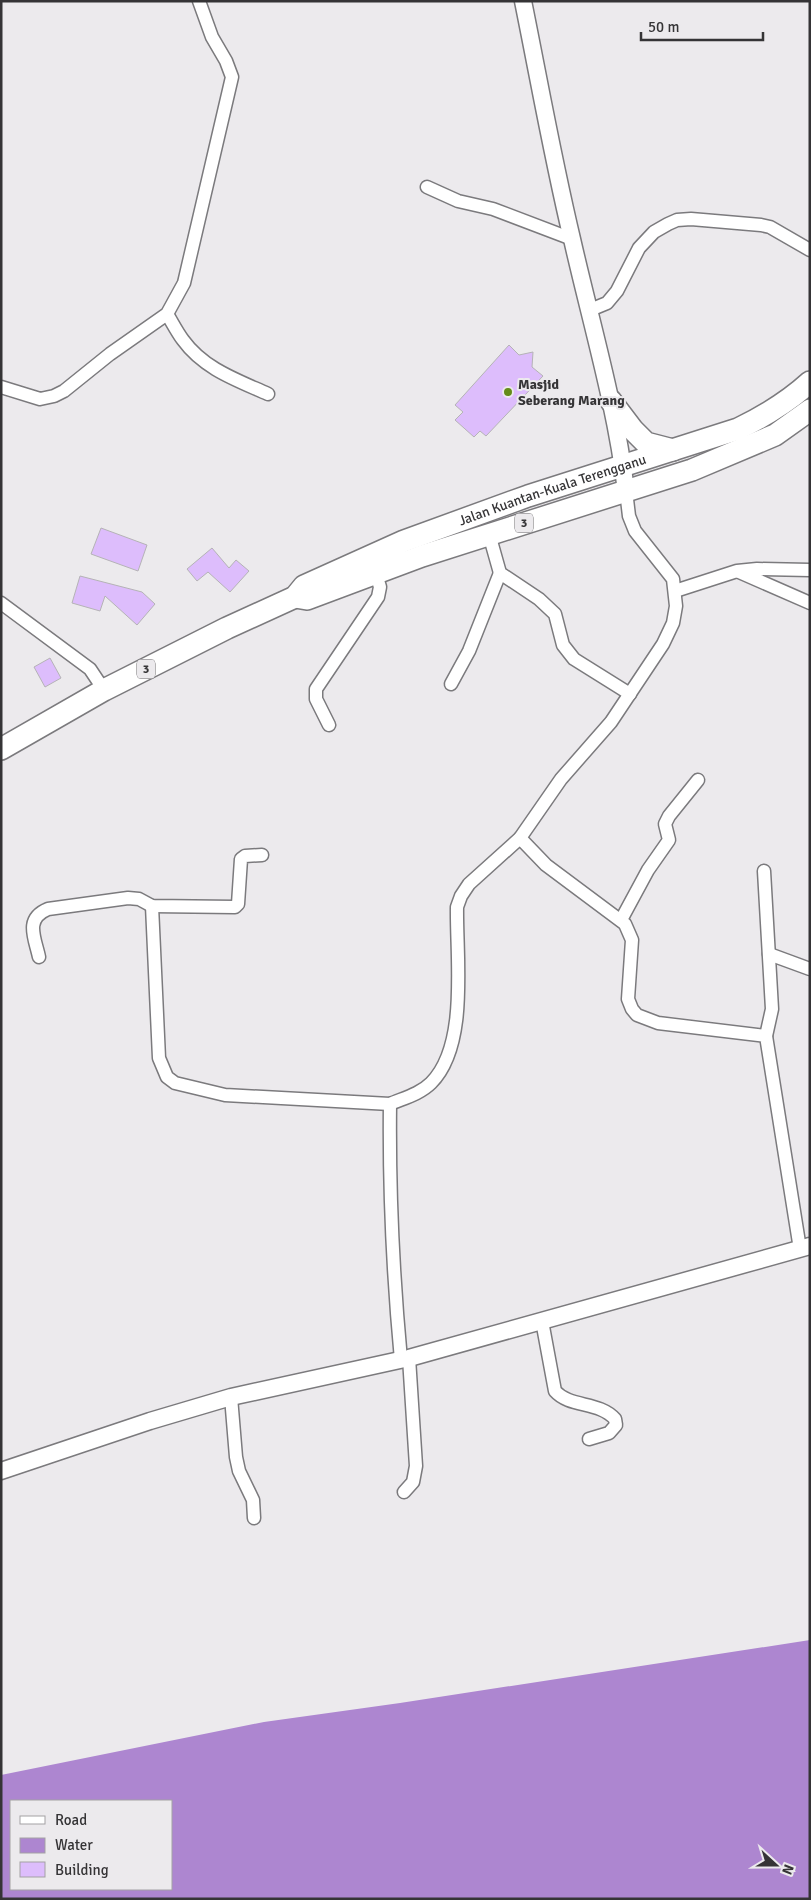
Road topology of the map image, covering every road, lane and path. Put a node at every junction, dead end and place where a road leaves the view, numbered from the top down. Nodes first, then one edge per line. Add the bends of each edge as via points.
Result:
1 (199, 1) edge
2 (523, 1) edge
3 (428, 187) dead end
4 (572, 239) junction
5 (810, 250) edge
6 (590, 310) junction
7 (167, 314) junction
8 (810, 382) edge
9 (1, 386) edge
10 (268, 394) dead end
11 (611, 401) junction
12 (810, 410) edge
13 (673, 450) junction
14 (623, 466) junction
15 (626, 491) junction
16 (489, 534) junction
17 (810, 570) edge
18 (737, 571) junction
19 (500, 573) junction
20 (376, 574) junction
21 (676, 591) junction
22 (295, 597) junction
23 (1, 603) edge
24 (810, 603) edge
25 (451, 684) dead end
26 (104, 690) junction
27 (630, 694) junction
28 (329, 725) dead end
29 (1, 749) edge
30 (698, 780) dead end
31 (520, 838) junction
32 (262, 856) dead end
33 (764, 871) dead end
34 (152, 906) junction
35 (621, 920) junction
36 (769, 954) junction
37 (40, 957) dead end
38 (810, 969) edge
39 (766, 1036) junction
40 (390, 1104) junction
41 (805, 1248) edge
42 (542, 1321) junction
43 (405, 1359) junction
44 (231, 1397) junction
45 (589, 1439) dead end
46 (1, 1471) edge
47 (404, 1492) dead end
48 (254, 1518) dead end

1 - 7 street via 232,77 184,284
2 - 4 street
3 - 4 street via 458,201 493,209
4 - 6 street
5 - 6 street via 770,227 677,220 654,232 640,248 607,304
6 - 11 street
7 - 9 street via 54,396 40,398
7 - 10 street via 183,340 204,361
8 - 13 highway, Jalan Kuantan-Kuala Terengganu / 3 via 768,415 738,429
11 - 13 highway via 646,443
11 - 14 street
12 - 15 highway, Jalan Kuantan-Kuala Terengganu / 3 via 775,435 692,470
13 - 14 highway, Jalan Kuantan-Kuala Terengganu / 3
14 - 15 street
14 - 22 highway, Jalan Kuantan-Kuala Terengganu / 3 via 404,541 304,586
15 - 16 highway, Jalan Kuantan-Kuala Terengganu / 3
15 - 21 street via 629,516 635,531 666,568
16 - 19 street
16 - 20 highway, Jalan Kuantan-Kuala Terengganu / 3
17 - 18 street
18 - 21 street
18 - 24 street
19 - 25 street via 469,651
19 - 27 street via 555,614 563,645 574,659
20 - 22 highway, Jalan Kuantan-Kuala Terengganu / 3 via 308,599
20 - 28 street via 380,587 378,597 316,689 316,699
21 - 27 street via 673,623
22 - 26 highway, Jalan Kuantan-Kuala Terengganu / 3
23 - 26 street via 90,668
26 - 29 highway, Jalan Kuantan-Kuala Terengganu / 3
27 - 31 street via 561,779
30 - 35 street via 668,816 665,824 669,840 648,870
31 - 35 street via 546,865
31 - 40 street via 474,878 458,902 457,1021 452,1046 441,1071 431,1084
32 - 34 street via 241,859 238,904 235,907
33 - 36 street
34 - 37 street via 128,898 48,908 37,915 33,925
34 - 40 street via 158,1058 168,1078 184,1086 225,1096
35 - 39 street via 630,931 632,940 628,999 637,1015 658,1023
36 - 38 street
36 - 39 street via 772,1009
39 - 41 street
40 - 43 street via 394,1266
41 - 42 street
42 - 43 street
42 - 45 street via 555,1391 564,1398 588,1404 615,1419 616,1425 609,1433
43 - 44 street
43 - 47 street via 416,1466 413,1482
44 - 46 street
44 - 48 street via 236,1457 252,1500

